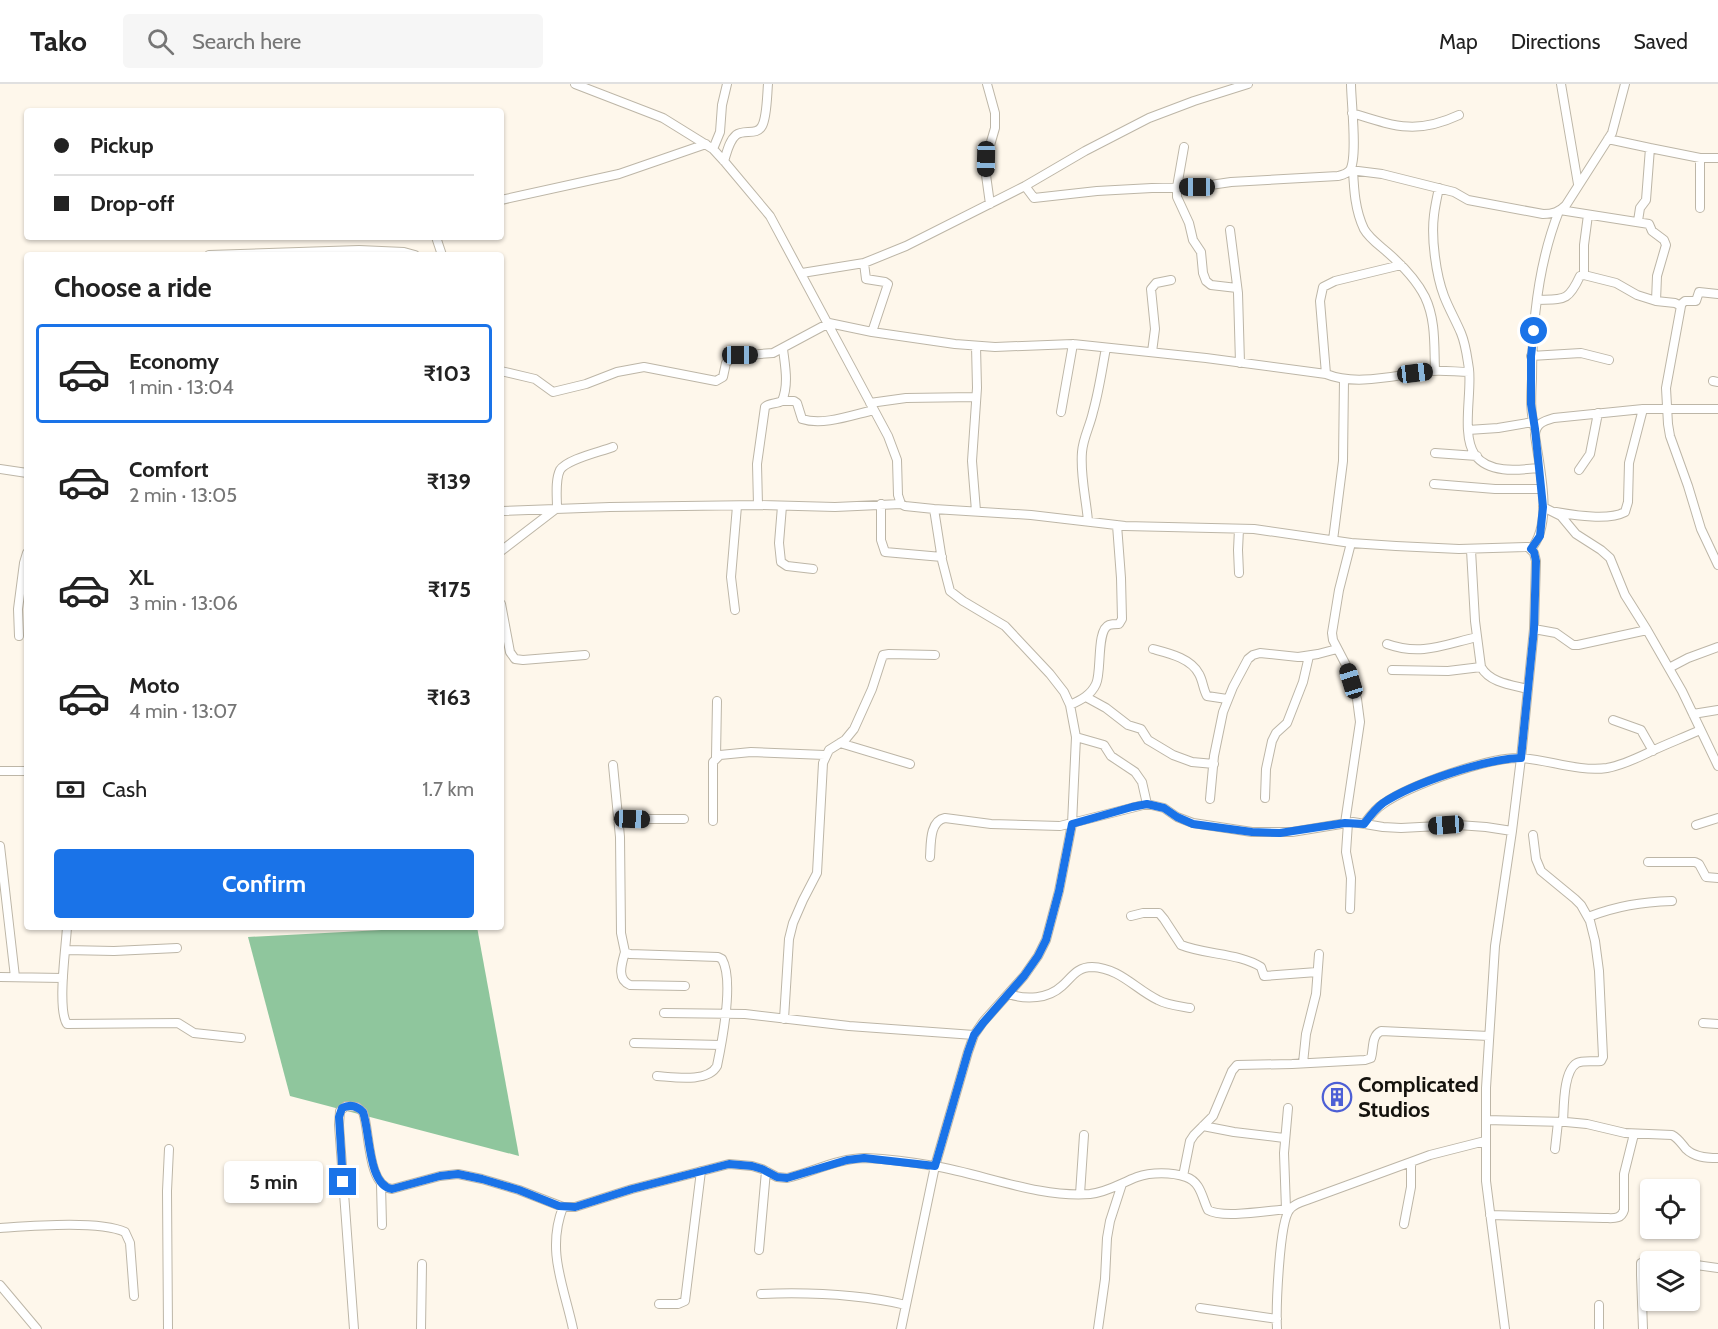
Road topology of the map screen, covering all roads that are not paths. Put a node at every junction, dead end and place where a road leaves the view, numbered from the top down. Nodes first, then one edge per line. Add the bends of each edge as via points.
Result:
1 (575, 84) edge
2 (727, 84) edge
3 (768, 84) edge
4 (987, 84) edge
5 (1248, 84) edge
6 (1351, 84) edge
7 (1561, 84) edge
8 (1624, 84) edge
9 (1352, 113) junction
10 (1459, 115) dead end
11 (1608, 139) junction
12 (710, 147) junction
13 (1184, 147) dead end
14 (1650, 148) junction
15 (1700, 158) junction
16 (1718, 158) edge
17 (724, 160) junction
18 (1352, 170) junction
19 (1578, 184) junction
20 (1025, 186) junction
21 (1177, 188) junction
22 (1439, 188) junction
23 (504, 199) edge
24 (990, 204) junction
25 (1700, 208) dead end
26 (1559, 211) junction
27 (1588, 215) junction
28 (1638, 221) junction
29 (1230, 230) dead end
30 (864, 263) junction
31 (1401, 265) junction
32 (802, 273) junction
33 (1584, 275) junction
34 (1170, 280) dead end
35 (1238, 288) junction
36 (1718, 294) edge
37 (1537, 300) junction
38 (1656, 301) junction
39 (1680, 305) junction
40 (829, 323) junction
41 (872, 332) junction
42 (1073, 344) junction
43 (976, 346) junction
44 (1106, 348) junction
45 (783, 349) junction
46 (1152, 352) junction
47 (1531, 356) junction
48 (1609, 360) dead end
49 (1240, 363) junction
50 (1436, 370) junction
51 (504, 372) edge
52 (1469, 372) junction
53 (1326, 374) junction
54 (1344, 379) junction
55 (976, 397) junction
56 (782, 401) junction
57 (872, 407) junction
58 (1642, 409) junction
59 (1666, 409) junction
60 (1718, 409) edge
61 (1061, 412) dead end
62 (1598, 413) junction
63 (1534, 426) junction
64 (1468, 430) junction
65 (613, 447) dead end
66 (1435, 453) dead end
67 (1477, 456) junction
68 (1539, 468) junction
69 (0, 469) edge
70 (1579, 470) dead end
71 (24, 473) edge
72 (1434, 484) dead end
73 (1542, 489) junction
74 (881, 504) junction
75 (901, 504) junction
76 (737, 506) junction
77 (758, 506) junction
78 (782, 506) junction
79 (1543, 507) junction
80 (557, 508) junction
81 (934, 509) junction
82 (504, 511) edge
83 (976, 511) junction
84 (1555, 511) junction
85 (1088, 521) junction
86 (1117, 525) junction
87 (1239, 529) junction
88 (1333, 540) junction
89 (1351, 543) junction
90 (504, 549) edge
91 (1531, 549) junction
92 (1471, 550) junction
93 (942, 557) junction
94 (24, 563) edge
95 (1718, 565) edge
96 (813, 569) dead end
97 (1239, 573) dead end
98 (735, 610) dead end
99 (504, 620) edge
100 (1534, 629) junction
101 (1647, 630) junction
102 (19, 636) dead end
103 (1477, 638) junction
104 (1387, 644) dead end
105 (1718, 647) edge
106 (1153, 649) dead end
107 (1338, 649) junction
108 (585, 656) dead end
109 (936, 656) dead end
110 (1309, 656) junction
111 (1481, 668) junction
112 (1669, 668) junction
113 (1392, 670) dead end
114 (1527, 689) junction
115 (1086, 697) junction
116 (1227, 699) junction
117 (717, 701) dead end
118 (1070, 705) junction
119 (1718, 710) edge
120 (1693, 714) junction
121 (1613, 720) dead end
122 (1700, 730) junction
123 (1076, 737) junction
124 (840, 744) junction
125 (1653, 751) junction
126 (825, 755) junction
127 (716, 758) junction
128 (1521, 758) junction
129 (910, 764) dead end
130 (1214, 764) junction
131 (613, 765) dead end
132 (1718, 766) edge
133 (0, 771) edge
134 (24, 771) edge
135 (1265, 798) dead end
136 (1210, 799) dead end
137 (1147, 804) junction
138 (1718, 818) edge
139 (618, 819) junction
140 (684, 819) dead end
141 (713, 821) dead end
142 (1347, 823) junction
143 (1072, 824) junction
144 (1364, 824) junction
145 (1696, 825) dead end
146 (1512, 831) junction
147 (1533, 835) dead end
148 (0, 846) edge
149 (930, 857) dead end
150 (1648, 862) dead end
151 (1718, 878) edge
152 (1672, 901) dead end
153 (1350, 909) dead end
154 (1131, 916) dead end
155 (1588, 917) junction
156 (67, 930) edge
157 (177, 948) dead end
158 (66, 950) junction
159 (625, 952) junction
160 (1319, 954) dead end
161 (1317, 972) junction
162 (0, 977) edge
163 (15, 977) junction
164 (63, 978) junction
165 (685, 986) dead end
166 (1009, 994) junction
167 (1190, 1008) dead end
168 (664, 1013) dead end
169 (726, 1014) junction
170 (784, 1019) junction
171 (1703, 1023) dead end
172 (1718, 1024) edge
173 (974, 1035) junction
174 (1489, 1036) junction
175 (241, 1038) dead end
176 (634, 1043) dead end
177 (721, 1045) junction
178 (1303, 1063) junction
179 (657, 1076) dead end
180 (1288, 1108) dead end
181 (1486, 1119) junction
182 (1560, 1122) junction
183 (1203, 1126) junction
184 (1634, 1134) junction
185 (1084, 1135) dead end
186 (1284, 1138) junction
187 (1485, 1141) junction
188 (169, 1149) dead end
189 (1555, 1149) dead end
190 (1718, 1158) edge
191 (1411, 1162) junction
192 (935, 1166) junction
193 (701, 1171) junction
194 (766, 1171) junction
195 (1183, 1176) junction
196 (381, 1184) junction
197 (1122, 1184) junction
198 (1080, 1194) junction
199 (561, 1206) junction
200 (1288, 1209) junction
201 (1490, 1215) junction
202 (1404, 1224) dead end
203 (382, 1225) dead end
204 (0, 1228) edge
205 (759, 1250) dead end
206 (422, 1264) dead end
207 (1700, 1266) edge
208 (1718, 1268) edge
209 (0, 1285) edge
210 (761, 1294) dead end
211 (134, 1296) dead end
212 (659, 1304) dead end
213 (906, 1305) junction
214 (1599, 1305) dead end
215 (1200, 1308) dead end
216 (1642, 1311) edge
217 (1276, 1319) junction
218 (901, 1328) edge
219 (37, 1329) edge
220 (168, 1329) edge
221 (354, 1329) edge
222 (421, 1329) edge
223 (573, 1329) edge
224 (911, 1329) edge
225 (1098, 1329) edge
226 (1277, 1329) edge
227 (1505, 1329) edge
228 (1599, 1329) edge
229 (1643, 1329) edge

1 - 12 street via 663,118
2 - 12 street via 720,132
3 - 17 street via 762,126 734,137
4 - 24 street via 995,113 986,159
5 - 20 street via 1149,118
6 - 9 street
7 - 19 street
8 - 11 street
9 - 10 street via 1414,127 1431,126
9 - 18 street
11 - 14 street
11 - 19 street
12 - 17 street
12 - 23 street via 619,174
13 - 21 street
14 - 15 street
14 - 28 street via 1646,200
15 - 16 street
15 - 25 street
17 - 32 street via 770,216
18 - 21 street via 1338,176
18 - 22 street
18 - 31 street via 1356,207 1365,229
19 - 26 street
20 - 21 street via 1034,198
20 - 24 street
21 - 35 street via 1193,240 1201,252 1206,281
22 - 26 street via 1487,204 1543,214
22 - 52 street via 1433,216 1439,281 1461,333
24 - 30 street
26 - 27 street
26 - 37 street via 1550,233
27 - 28 street
27 - 33 street
28 - 38 street via 1649,224 1666,243 1657,276
29 - 35 street
30 - 32 street
30 - 41 street via 866,279 888,284
31 - 50 street via 1426,298
31 - 53 street via 1323,287 1320,301
32 - 40 street
33 - 37 street via 1566,297
33 - 38 street via 1616,283
34 - 46 street via 1156,283 1150,289 1155,329
35 - 49 street
36 - 39 street via 1699,292 1696,301 1686,300
37 - 47 street
38 - 39 street
39 - 59 street
40 - 41 street
40 - 45 street
40 - 57 street
41 - 43 street
42 - 43 street
42 - 44 street
42 - 61 street
43 - 55 street
44 - 46 street
44 - 85 street via 1081,454
45 - 51 street via 729,358 723,377 716,381 644,367 553,392 535,379
45 - 56 street via 786,381
46 - 49 street
47 - 48 street via 1581,354
47 - 63 street
49 - 53 street
50 - 52 street
50 - 54 street
52 - 64 street
53 - 54 street
54 - 88 street via 1343,461
55 - 57 street via 906,398
55 - 83 street via 972,461
56 - 57 street via 797,403 802,419 810,421
56 - 77 street via 765,407
57 - 75 street via 897,460
58 - 59 street
58 - 62 street
58 - 84 street via 1629,463 1625,512 1607,516
59 - 60 street
59 - 95 street via 1670,436 1701,530
62 - 63 street via 1554,418
62 - 70 street via 1590,454
63 - 64 street
63 - 68 street
64 - 67 street
65 - 80 street via 563,467 558,476
66 - 67 street
67 - 68 street via 1497,468
68 - 73 street
69 - 71 street
72 - 73 street
73 - 79 street
74 - 75 street
74 - 78 street
74 - 93 street via 885,552
75 - 81 street
76 - 77 street
76 - 80 street
76 - 98 street via 731,577
77 - 78 street
78 - 96 street via 781,562
79 - 84 street
79 - 91 street via 1540,536
80 - 82 street
80 - 90 street
81 - 83 street
81 - 93 street
83 - 85 street
84 - 101 street via 1576,534 1610,558 1625,595
85 - 86 street
86 - 87 street
86 - 115 street via 1122,619 1104,629 1099,676
87 - 88 street
87 - 97 street
88 - 89 street
89 - 92 street
89 - 107 street via 1332,633
91 - 92 street
91 - 100 street via 1536,561
92 - 103 street
93 - 118 street via 953,594 1009,630 1050,674
94 - 102 street
99 - 108 street via 515,659
100 - 101 street via 1556,633 1572,645
100 - 114 street
101 - 112 street
103 - 104 street via 1422,650
103 - 111 street
105 - 112 street
106 - 116 street via 1190,664 1208,696
107 - 110 street
107 - 142 street via 1357,699 1360,722
109 - 124 street via 883,655 854,729
110 - 116 street via 1253,655 1243,666
110 - 135 street via 1287,723 1272,741
111 - 113 street
111 - 114 street via 1495,680
112 - 120 street
114 - 128 street
115 - 118 street
115 - 130 street via 1128,725 1141,729 1148,740 1173,755
116 - 130 street
117 - 127 street
118 - 123 street
119 - 120 street
120 - 122 street
121 - 125 street via 1641,730
122 - 125 street
122 - 132 street
123 - 137 street via 1104,745 1111,756 1135,772 1142,782
123 - 143 street
124 - 126 street
124 - 129 street
125 - 128 street via 1600,769
126 - 127 street via 751,752
126 - 170 street via 817,873 802,900 789,939
127 - 141 street
128 - 144 street via 1498,760 1423,784 1384,803
128 - 146 street
130 - 136 street
131 - 139 street
133 - 134 street
137 - 142 street via 1164,808 1193,824 1252,832 1292,832
137 - 143 street
138 - 145 street
139 - 140 street
139 - 159 street
142 - 144 street
142 - 153 street
143 - 149 street via 1028,826 939,819 933,830
143 - 166 street via 1046,940 1034,963
144 - 146 street via 1383,828 1466,825
146 - 174 street via 1495,946
147 - 155 street via 1541,870 1581,905
148 - 163 street
150 - 151 street via 1695,862 1706,877
152 - 155 street via 1627,905
154 - 161 street via 1159,913 1181,945 1252,962 1260,965 1264,976
155 - 182 street via 1599,971 1603,1057 1601,1061 1575,1064 1567,1079
156 - 158 street
157 - 158 street
158 - 164 street
159 - 165 street via 621,969 624,982
159 - 169 street via 722,959
160 - 161 street
161 - 178 street
162 - 163 street
163 - 164 street
164 - 175 street via 64,1018 70,1025 178,1023 194,1033
166 - 167 street via 1028,998 1052,993 1078,970 1094,967 1117,972 1157,1000
166 - 173 street
168 - 169 street
169 - 170 street
169 - 177 street
170 - 173 street
171 - 172 street
173 - 192 street
174 - 178 street via 1381,1031 1375,1035 1369,1059
174 - 181 street
176 - 177 street
177 - 179 street via 717,1066 709,1076
178 - 183 street via 1237,1065 1213,1116
180 - 186 street
181 - 182 street
181 - 187 street
182 - 184 street
182 - 189 street
183 - 186 street
183 - 195 street via 1191,1141
184 - 190 street via 1672,1135 1691,1153
184 - 201 street via 1624,1174 1623,1215
185 - 198 street
186 - 200 street
187 - 191 street
187 - 201 street
188 - 220 street
191 - 200 street
191 - 202 street
192 - 194 street via 864,1158 787,1178
192 - 198 street via 1029,1188
192 - 213 street
193 - 194 street via 729,1164
193 - 199 street via 585,1205
193 - 212 street via 685,1301
194 - 205 street
195 - 197 street via 1145,1175
195 - 200 street via 1197,1184 1211,1212
196 - 199 street via 392,1189 458,1174
196 - 203 street
196 - 221 street via 373,1166 363,1112 346,1106 340,1111 339,1125
197 - 198 street via 1107,1191
197 - 225 street via 1108,1229
199 - 223 street via 556,1264
200 - 217 street
201 - 227 street
204 - 211 street via 85,1226 125,1232 130,1243
206 - 222 street
207 - 208 street
209 - 219 street
210 - 213 street via 825,1294
213 - 218 street
214 - 228 street
215 - 217 street
216 - 229 street
217 - 226 street
218 - 224 street

